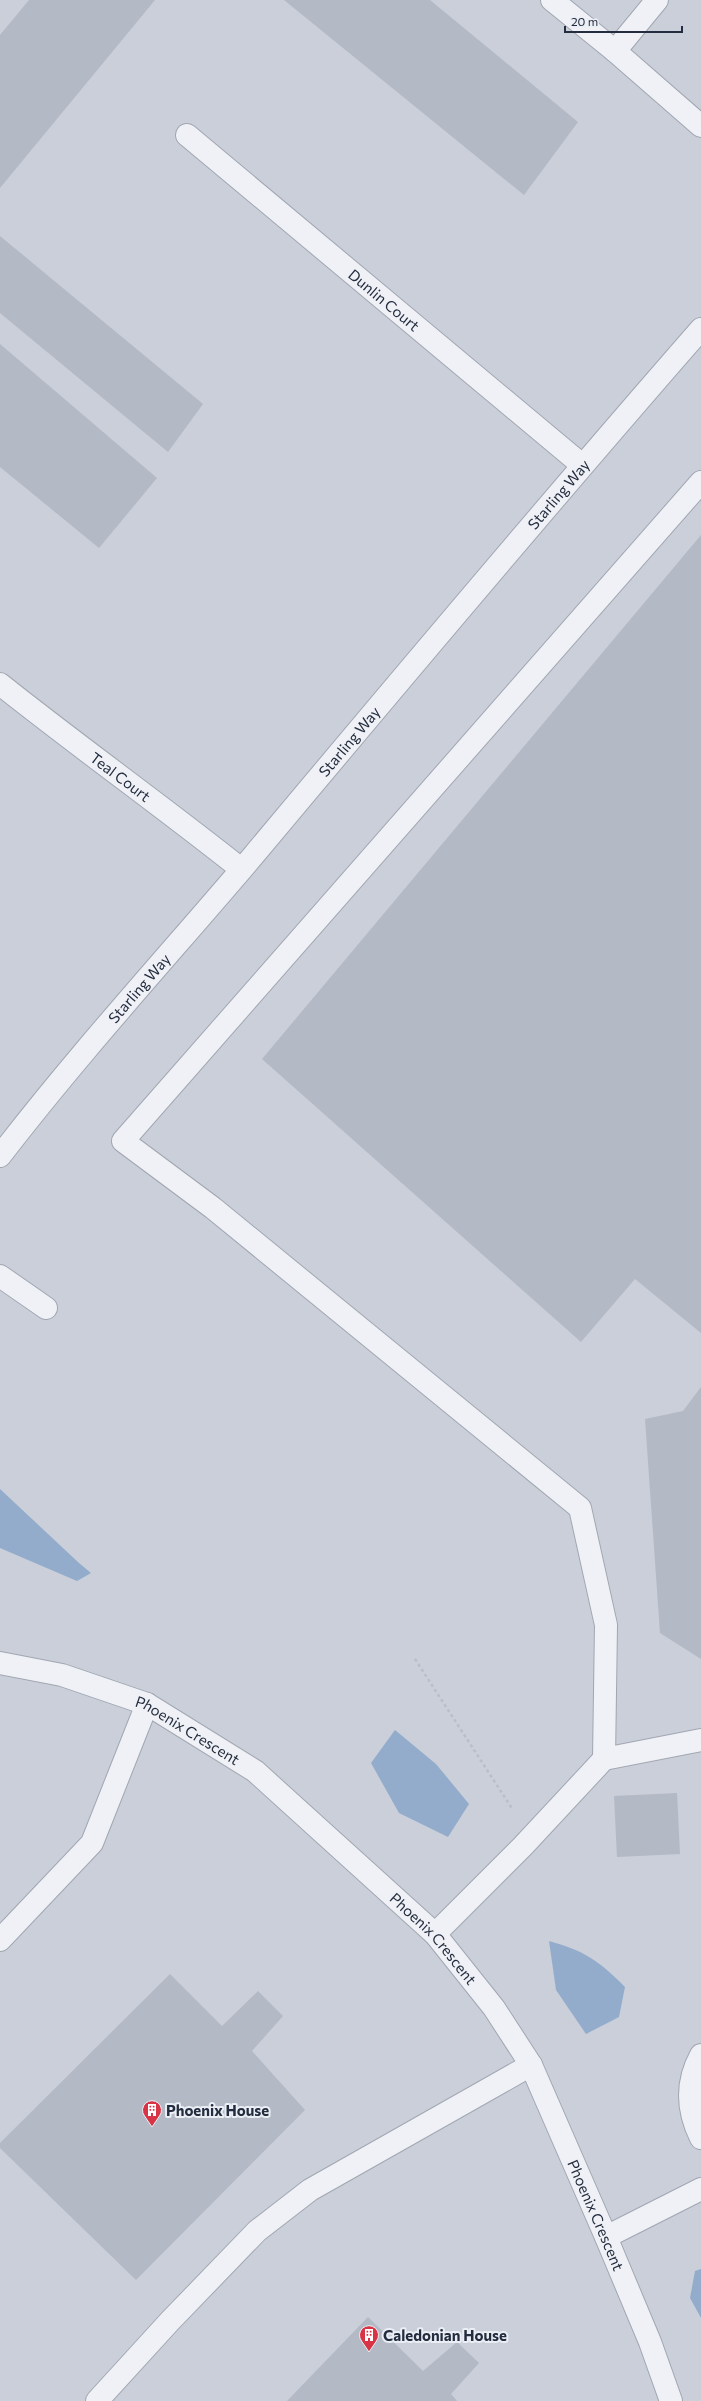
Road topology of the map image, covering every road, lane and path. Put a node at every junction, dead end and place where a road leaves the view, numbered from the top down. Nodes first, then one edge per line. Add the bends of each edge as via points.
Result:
1 (552, 0) edge
2 (657, 0) edge
3 (615, 51) junction
4 (701, 126) edge
5 (187, 135) dead end
6 (701, 329) edge
7 (582, 465) junction
8 (701, 482) edge
9 (0, 684) edge
10 (241, 869) junction
11 (0, 1156) edge
12 (0, 1276) edge
13 (46, 1308) dead end
14 (415, 1659) dead end
15 (0, 1663) edge
16 (147, 1704) junction
17 (701, 1740) edge
18 (604, 1759) junction
19 (513, 1810) dead end
20 (435, 1934) junction
21 (0, 1940) edge
22 (701, 2055) edge
23 (531, 2065) junction
24 (701, 2138) edge
25 (701, 2189) edge
26 (606, 2236) junction
27 (97, 2401) edge
28 (670, 2401) edge

1 - 3 street
2 - 3 street
3 - 4 street
5 - 7 street, Dunlin Court
6 - 7 street, Starling Way
7 - 10 street, Starling Way
8 - 18 street via 123,1141 213,1208 580,1508 606,1625
9 - 10 street, Teal Court via 69,740 182,821
10 - 11 street, Starling Way via 104,1027
12 - 13 street
14 - 19 path
15 - 16 street, Phoenix Crescent via 62,1676
16 - 20 street, Phoenix Crescent via 255,1771
16 - 21 street via 92,1843
17 - 18 street
18 - 20 street via 523,1846
20 - 23 street, Phoenix Crescent via 494,2008
22 - 24 street via 692,2071 689,2095
23 - 26 street, Phoenix Crescent
23 - 27 street via 310,2190 257,2231
25 - 26 street
26 - 28 street, Phoenix Crescent via 650,2342

